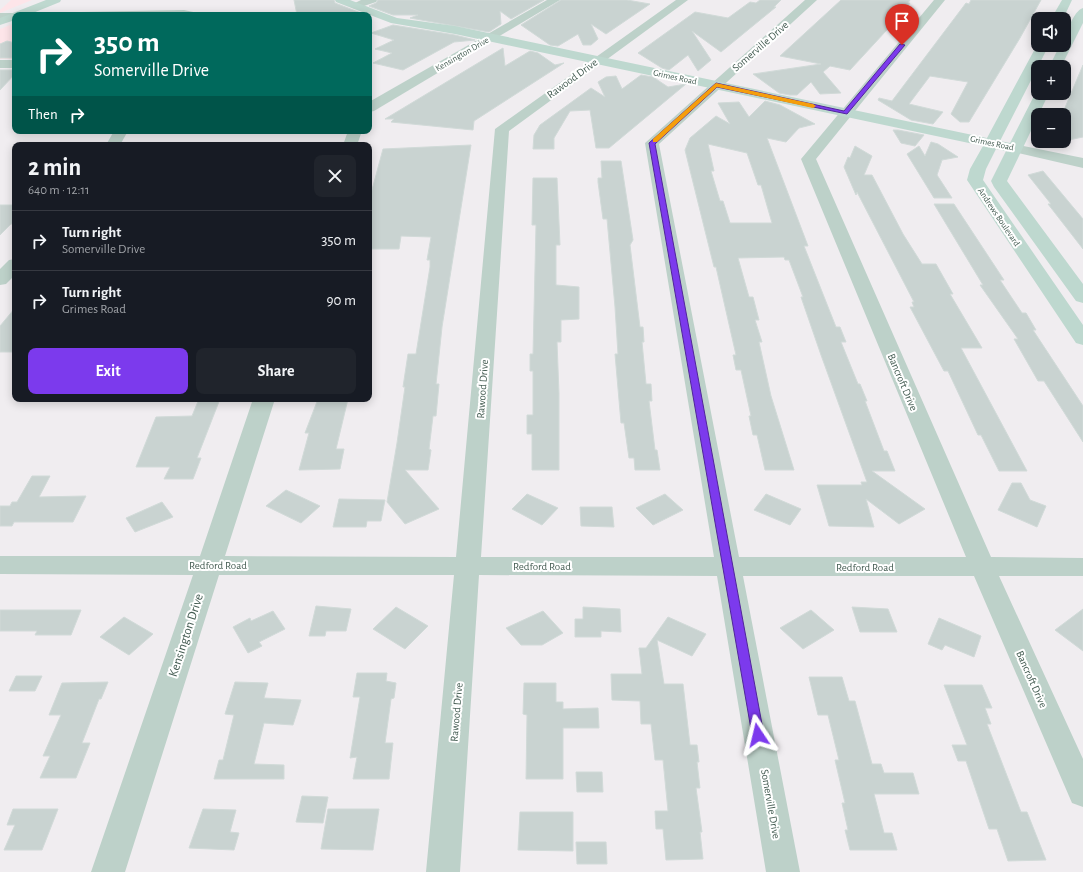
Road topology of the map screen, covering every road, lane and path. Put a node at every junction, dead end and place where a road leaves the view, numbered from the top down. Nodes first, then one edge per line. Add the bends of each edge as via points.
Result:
1 (56, 0) edge
2 (340, 0) edge
3 (372, 0) edge
4 (555, 0) edge
5 (683, 0) edge
6 (812, 0) edge
7 (940, 0) edge
8 (1067, 0) edge
9 (355, 6) junction
10 (1083, 10) edge
11 (26, 12) edge
12 (371, 12) edge
13 (1061, 12) edge
14 (372, 13) edge
15 (0, 16) edge
16 (12, 16) edge
17 (12, 17) edge
18 (0, 22) edge
19 (491, 38) junction
20 (1039, 52) edge
21 (598, 60) junction
22 (1058, 60) edge
23 (0, 64) edge
24 (12, 64) edge
25 (716, 85) junction
26 (1038, 100) edge
27 (372, 106) edge
28 (845, 113) junction
29 (993, 143) junction
30 (1014, 148) junction
31 (1083, 163) edge
32 (12, 267) edge
33 (0, 280) edge
34 (1083, 297) edge
35 (1083, 339) edge
36 (263, 402) edge
37 (0, 565) edge
38 (208, 565) junction
39 (468, 566) junction
40 (727, 567) junction
41 (1083, 567) edge
42 (983, 568) junction
43 (1083, 793) edge
44 (108, 872) edge
45 (443, 872) edge
46 (783, 872) edge

1 - 11 street
2 - 9 street, Grimes Road
3 - 9 street
4 - 19 street, Kensington Drive
5 - 21 street, Rawood Drive
6 - 25 street, Somerville Drive
7 - 28 street, Bancroft Drive
8 - 13 street
9 - 12 street, Grimes Road
10 - 22 street
14 - 19 street, Grimes Road via 394,21
15 - 16 street
17 - 18 street
19 - 21 street, Grimes Road
19 - 27 street, Kensington Drive
20 - 29 street, Andrews Boulevard
21 - 25 street, Grimes Road
21 - 39 street, Rawood Drive via 502,129
23 - 24 street
25 - 28 street, Grimes Road
25 - 40 street, Somerville Drive via 652,143
26 - 30 street, Andrews Boulevard
28 - 29 street, Grimes Road
28 - 42 street, Bancroft Drive via 808,159
29 - 30 street, Grimes Road
29 - 35 street, Andrews Boulevard via 978,169 975,180
30 - 31 street, Grimes Road
30 - 34 street, Andrews Boulevard via 999,181
32 - 33 street
36 - 38 street, Kensington Drive
37 - 38 street, Redford Road
38 - 39 street, Redford Road
38 - 44 street, Kensington Drive
39 - 40 street, Redford Road
39 - 45 street, Rawood Drive
40 - 42 street, Redford Road
40 - 46 street, Somerville Drive
41 - 42 street, Redford Road
42 - 43 street, Bancroft Drive

